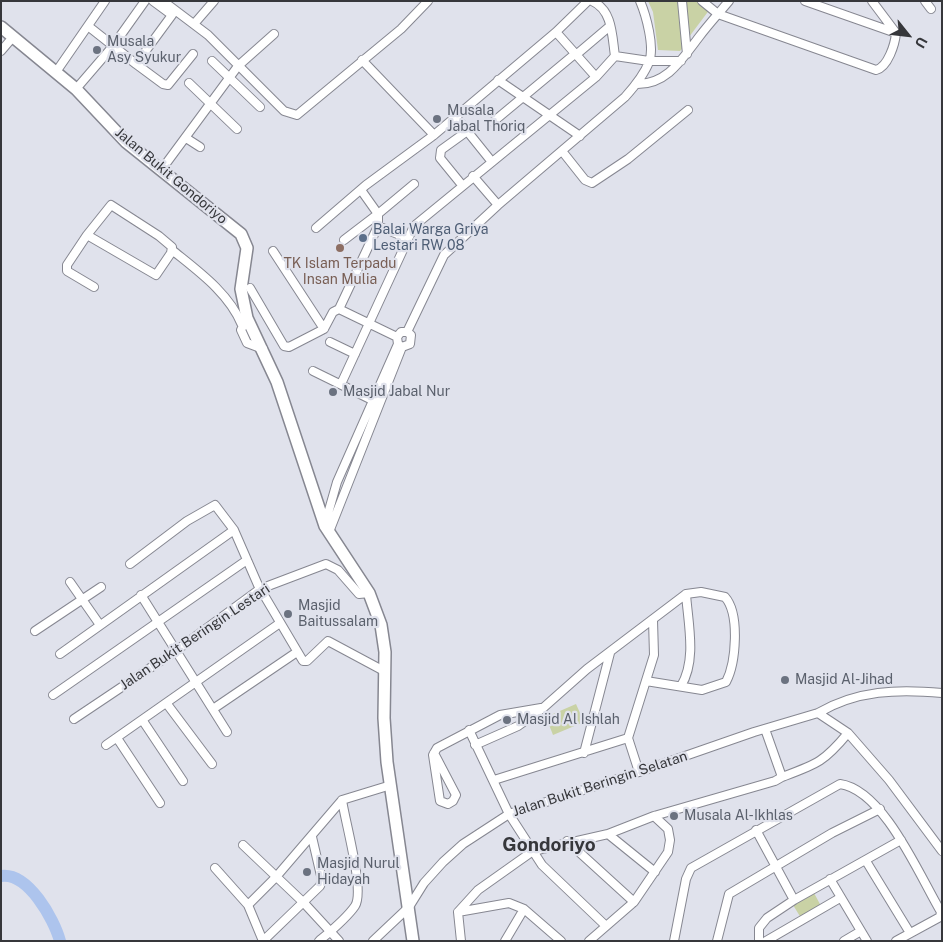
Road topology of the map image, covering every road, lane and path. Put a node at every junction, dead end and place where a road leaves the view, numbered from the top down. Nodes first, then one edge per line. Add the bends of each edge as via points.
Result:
1 (105, 1) edge
2 (145, 1) edge
3 (153, 1) edge
4 (163, 1) edge
5 (214, 1) edge
6 (428, 1) edge
7 (588, 1) edge
8 (592, 1) edge
9 (640, 1) edge
10 (682, 1) edge
11 (702, 1) edge
12 (729, 1) edge
13 (805, 1) edge
14 (872, 1) edge
15 (925, 1) edge
16 (931, 9) dead end
17 (718, 14) junction
18 (194, 24) junction
19 (88, 26) junction
20 (610, 26) junction
21 (1, 27) edge
22 (556, 32) junction
23 (896, 33) junction
24 (274, 34) dead end
25 (12, 37) junction
26 (112, 46) junction
27 (1, 51) edge
28 (193, 54) dead end
29 (576, 54) junction
30 (687, 54) junction
31 (615, 56) junction
32 (362, 60) junction
33 (212, 61) dead end
34 (649, 61) junction
35 (681, 61) junction
36 (136, 64) junction
37 (238, 66) junction
38 (56, 72) junction
39 (596, 77) junction
40 (230, 80) junction
41 (498, 80) junction
42 (188, 83) dead end
43 (636, 84) junction
44 (76, 89) junction
45 (523, 96) junction
46 (212, 106) junction
47 (260, 107) dead end
48 (688, 110) dead end
49 (455, 116) junction
50 (549, 116) junction
51 (493, 122) dead end
52 (237, 129) dead end
53 (466, 132) junction
54 (434, 135) junction
55 (580, 136) junction
56 (186, 138) junction
57 (200, 147) dead end
58 (562, 151) junction
59 (492, 162) junction
60 (162, 169) junction
61 (473, 176) junction
62 (414, 184) dead end
63 (462, 185) junction
64 (361, 190) junction
65 (498, 205) junction
66 (378, 214) junction
67 (378, 226) junction
68 (316, 228) dead end
69 (86, 235) junction
70 (407, 238) junction
71 (344, 240) dead end
72 (172, 250) junction
73 (274, 252) dead end
74 (94, 287) dead end
75 (250, 288) dead end
76 (339, 309) junction
77 (244, 322) junction
78 (368, 323) junction
79 (324, 329) junction
80 (407, 332) junction
81 (330, 342) dead end
82 (399, 343) junction
83 (355, 354) junction
84 (313, 371) dead end
85 (341, 384) junction
86 (372, 400) junction
87 (327, 529) junction
88 (234, 530) junction
89 (247, 560) junction
90 (130, 564) dead end
91 (70, 582) dead end
92 (101, 587) dead end
93 (260, 589) junction
94 (369, 593) junction
95 (686, 594) junction
96 (141, 595) junction
97 (81, 599) junction
98 (653, 620) junction
99 (280, 623) junction
100 (158, 624) junction
101 (100, 625) junction
102 (35, 631) dead end
103 (177, 650) junction
104 (296, 652) junction
105 (610, 653) junction
106 (60, 654) dead end
107 (384, 671) junction
108 (646, 681) junction
109 (196, 682) junction
110 (681, 686) junction
111 (942, 693) edge
112 (53, 695) dead end
113 (167, 704) junction
114 (543, 708) junction
115 (213, 709) junction
116 (818, 713) junction
117 (74, 719) dead end
118 (143, 721) junction
119 (765, 729) junction
120 (468, 730) junction
121 (227, 732) dead end
122 (848, 733) junction
123 (117, 738) junction
124 (628, 738) junction
125 (106, 745) dead end
126 (475, 745) junction
127 (434, 753) junction
128 (584, 753) junction
129 (212, 764) dead end
130 (639, 772) junction
131 (782, 777) junction
132 (494, 780) junction
133 (182, 781) dead end
134 (391, 785) junction
135 (342, 800) junction
136 (160, 803) dead end
137 (880, 809) junction
138 (509, 814) junction
139 (654, 816) junction
140 (756, 830) junction
141 (608, 834) junction
142 (312, 838) junction
143 (901, 840) junction
144 (567, 841) junction
145 (243, 845) dead end
146 (533, 851) junction
147 (942, 851) edge
148 (866, 861) junction
149 (775, 867) junction
150 (215, 868) dead end
151 (655, 872) junction
152 (276, 877) junction
153 (830, 879) junction
154 (840, 898) junction
155 (794, 900) junction
156 (634, 902) junction
157 (304, 903) junction
158 (248, 905) junction
159 (409, 907) junction
160 (524, 909) junction
161 (458, 912) junction
162 (941, 912) edge
163 (606, 926) junction
164 (330, 931) junction
165 (861, 931) junction
166 (910, 933) junction
167 (263, 941) edge
168 (319, 941) edge
169 (339, 941) edge
170 (373, 941) edge
171 (414, 941) edge
172 (461, 941) edge
173 (505, 941) edge
174 (561, 941) edge
175 (589, 941) edge
176 (674, 941) edge
177 (717, 941) edge
178 (759, 941) edge
179 (766, 941) edge
180 (844, 941) edge
181 (867, 941) edge
182 (896, 941) edge

1 - 19 street
2 - 26 street
3 - 36 street via 172,15
4 - 18 street
5 - 18 street
6 - 32 street via 401,29
7 - 22 street
8 - 20 street via 605,11
9 - 34 street via 649,31
10 - 30 street
11 - 17 street
12 - 17 street
13 - 23 street
14 - 23 street
15 - 16 street
17 - 23 street via 876,70 886,62
17 - 30 street
18 - 37 street
19 - 26 street
19 - 38 street
20 - 29 street
20 - 31 street
21 - 25 street, Jalan Bukit Gondoriyo
22 - 29 street
22 - 41 street
24 - 37 street
25 - 27 street
25 - 38 street, Jalan Bukit Gondoriyo
26 - 36 street
26 - 44 street
28 - 36 street via 168,85
29 - 39 street
29 - 45 street
30 - 35 street
31 - 34 street
31 - 39 street
32 - 37 street via 297,115 284,111
32 - 54 street
33 - 40 street
34 - 35 street
34 - 43 street
35 - 43 street via 656,82
37 - 40 street
38 - 44 street, Jalan Bukit Gondoriyo
39 - 50 street
40 - 46 street
40 - 47 street
41 - 45 street
41 - 49 street
42 - 46 street
43 - 55 street
44 - 60 street, Jalan Bukit Gondoriyo via 126,142
45 - 50 street
45 - 51 street
46 - 52 street
46 - 56 street
48 - 58 street via 597,181 585,180
49 - 53 street
49 - 54 street
50 - 55 street
50 - 59 street
53 - 59 street
53 - 63 street via 440,154
54 - 64 street
55 - 58 street
56 - 57 street
56 - 60 street
58 - 65 street
59 - 61 street
60 - 77 street, Jalan Bukit Gondoriyo via 245,241
61 - 63 street
61 - 65 street
62 - 66 street
63 - 70 street via 414,226
64 - 66 street
64 - 68 street
65 - 80 street via 444,255
66 - 67 street
66 - 71 street
67 - 70 street
67 - 76 street
69 - 72 street via 156,275
69 - 72 street via 111,205 159,236
69 - 74 street via 67,265 67,271
70 - 78 street
72 - 77 street via 224,296
73 - 79 street
75 - 79 street via 284,346 289,347
76 - 78 street
76 - 79 street via 333,312
77 - 87 street, Jalan Bukit Gondoriyo via 269,362
78 - 82 street
78 - 83 street
80 - 82 street via 401,332
80 - 82 street via 412,341 407,346
81 - 83 street
82 - 86 street
82 - 87 street
83 - 85 street
84 - 85 street
85 - 86 street
86 - 87 street via 337,482
87 - 94 street, Jalan Bukit Gondoriyo
88 - 89 street
88 - 90 street via 215,505 209,506
88 - 96 street
89 - 93 street
89 - 100 street
91 - 97 street
92 - 97 street
93 - 94 street, Jalan Bukit Beringin Lestari via 326,564 338,570 359,594
93 - 99 street
93 - 103 street, Jalan Bukit Beringin Lestari
94 - 107 street, Jalan Bukit Gondoriyo via 382,626 386,652
95 - 98 street
95 - 110 street via 690,660
95 - 110 street via 695,592 724,597 731,608 735,632 734,658 726,682 702,690
96 - 100 street
96 - 101 street
97 - 101 street
97 - 102 street
98 - 105 street
98 - 108 street via 655,645
99 - 104 street
99 - 109 street
100 - 103 street
100 - 112 street
101 - 106 street
103 - 109 street
103 - 117 street, Jalan Bukit Beringin Lestari
104 - 107 street via 307,661 328,641
104 - 115 street
105 - 114 street
105 - 128 street
107 - 134 street, Jalan Bukit Gondoriyo via 384,727
108 - 110 street
108 - 124 street
109 - 113 street
109 - 115 street
111 - 116 street, Jalan Bukit Beringin Selatan via 901,690 869,693
113 - 118 street
113 - 129 street
114 - 120 street via 504,713
114 - 126 street via 512,729
115 - 121 street
116 - 119 street, Jalan Bukit Beringin Selatan
116 - 122 street
118 - 123 street
118 - 133 street
119 - 130 street, Jalan Bukit Beringin Selatan
119 - 131 street
120 - 126 street
120 - 127 street via 443,742
122 - 131 street via 828,756
122 - 147 street via 889,780
123 - 125 street
123 - 136 street
124 - 128 street
124 - 130 street
126 - 132 street
127 - 127 street via 440,801 451,803 456,795
128 - 132 street
130 - 138 street, Jalan Bukit Beringin Selatan
131 - 139 street
132 - 138 street
134 - 135 street
134 - 159 street, Jalan Bukit Gondoriyo
135 - 142 street
135 - 164 street via 359,896 355,906
137 - 140 street via 840,784
137 - 143 street
137 - 149 street
138 - 146 street
138 - 159 street, Jalan Bukit Beringin Selatan via 442,862
139 - 141 street
139 - 151 street via 668,829 670,840 668,852
140 - 149 street
140 - 176 street via 689,871
141 - 144 street
141 - 151 street
142 - 152 street
142 - 157 street via 322,880
143 - 148 street
143 - 162 street
144 - 146 street
144 - 156 street
145 - 152 street
146 - 161 street via 478,890
146 - 163 street via 542,865
148 - 153 street
148 - 166 street
149 - 155 street
149 - 177 street via 728,894
150 - 158 street
151 - 156 street
152 - 157 street
152 - 158 street
153 - 154 street
153 - 155 street
154 - 165 street
154 - 179 street
155 - 178 street via 762,923
156 - 163 street
157 - 164 street
157 - 167 street
158 - 167 street
159 - 170 street, Jalan Bukit Beringin Selatan
159 - 171 street, Jalan Bukit Gondoriyo
160 - 161 street via 509,903
160 - 173 street
160 - 174 street
161 - 172 street
162 - 166 street via 940,917
163 - 175 street
164 - 168 street
164 - 169 street
165 - 180 street
165 - 181 street
166 - 182 street

